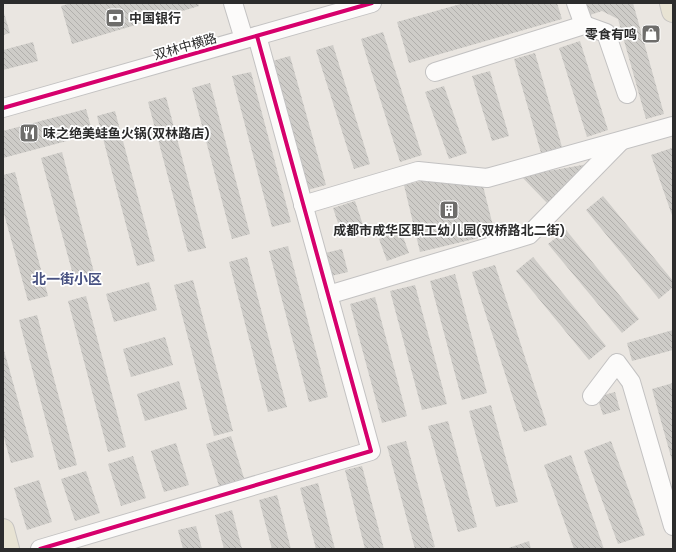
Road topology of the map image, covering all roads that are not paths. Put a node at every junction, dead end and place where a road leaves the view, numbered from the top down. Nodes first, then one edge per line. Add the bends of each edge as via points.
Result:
1 (233, 3) edge
2 (372, 3) edge
3 (576, 3) edge
4 (671, 3) edge
5 (348, 6) edge
6 (673, 11) edge
7 (584, 25) junction
8 (250, 38) junction
9 (435, 72) dead end
10 (627, 94) dead end
11 (3, 108) edge
12 (673, 126) edge
13 (620, 142) junction
14 (303, 205) junction
15 (328, 295) junction
16 (592, 396) dead end
17 (673, 526) edge
18 (3, 530) edge
19 (8, 549) edge
20 (40, 549) edge

1 - 8 street
2 - 5 street, 双林中横路
3 - 7 street
4 - 6 main road
5 - 8 street, 双林中横路
7 - 9 street
7 - 10 street via 606,33
8 - 11 street, 双林中横路
8 - 14 street
12 - 13 street
13 - 14 street via 487,178 418,171
13 - 15 street via 529,235
14 - 15 street
15 - 20 street via 371,451
16 - 17 street via 617,363 631,382
18 - 19 main road

